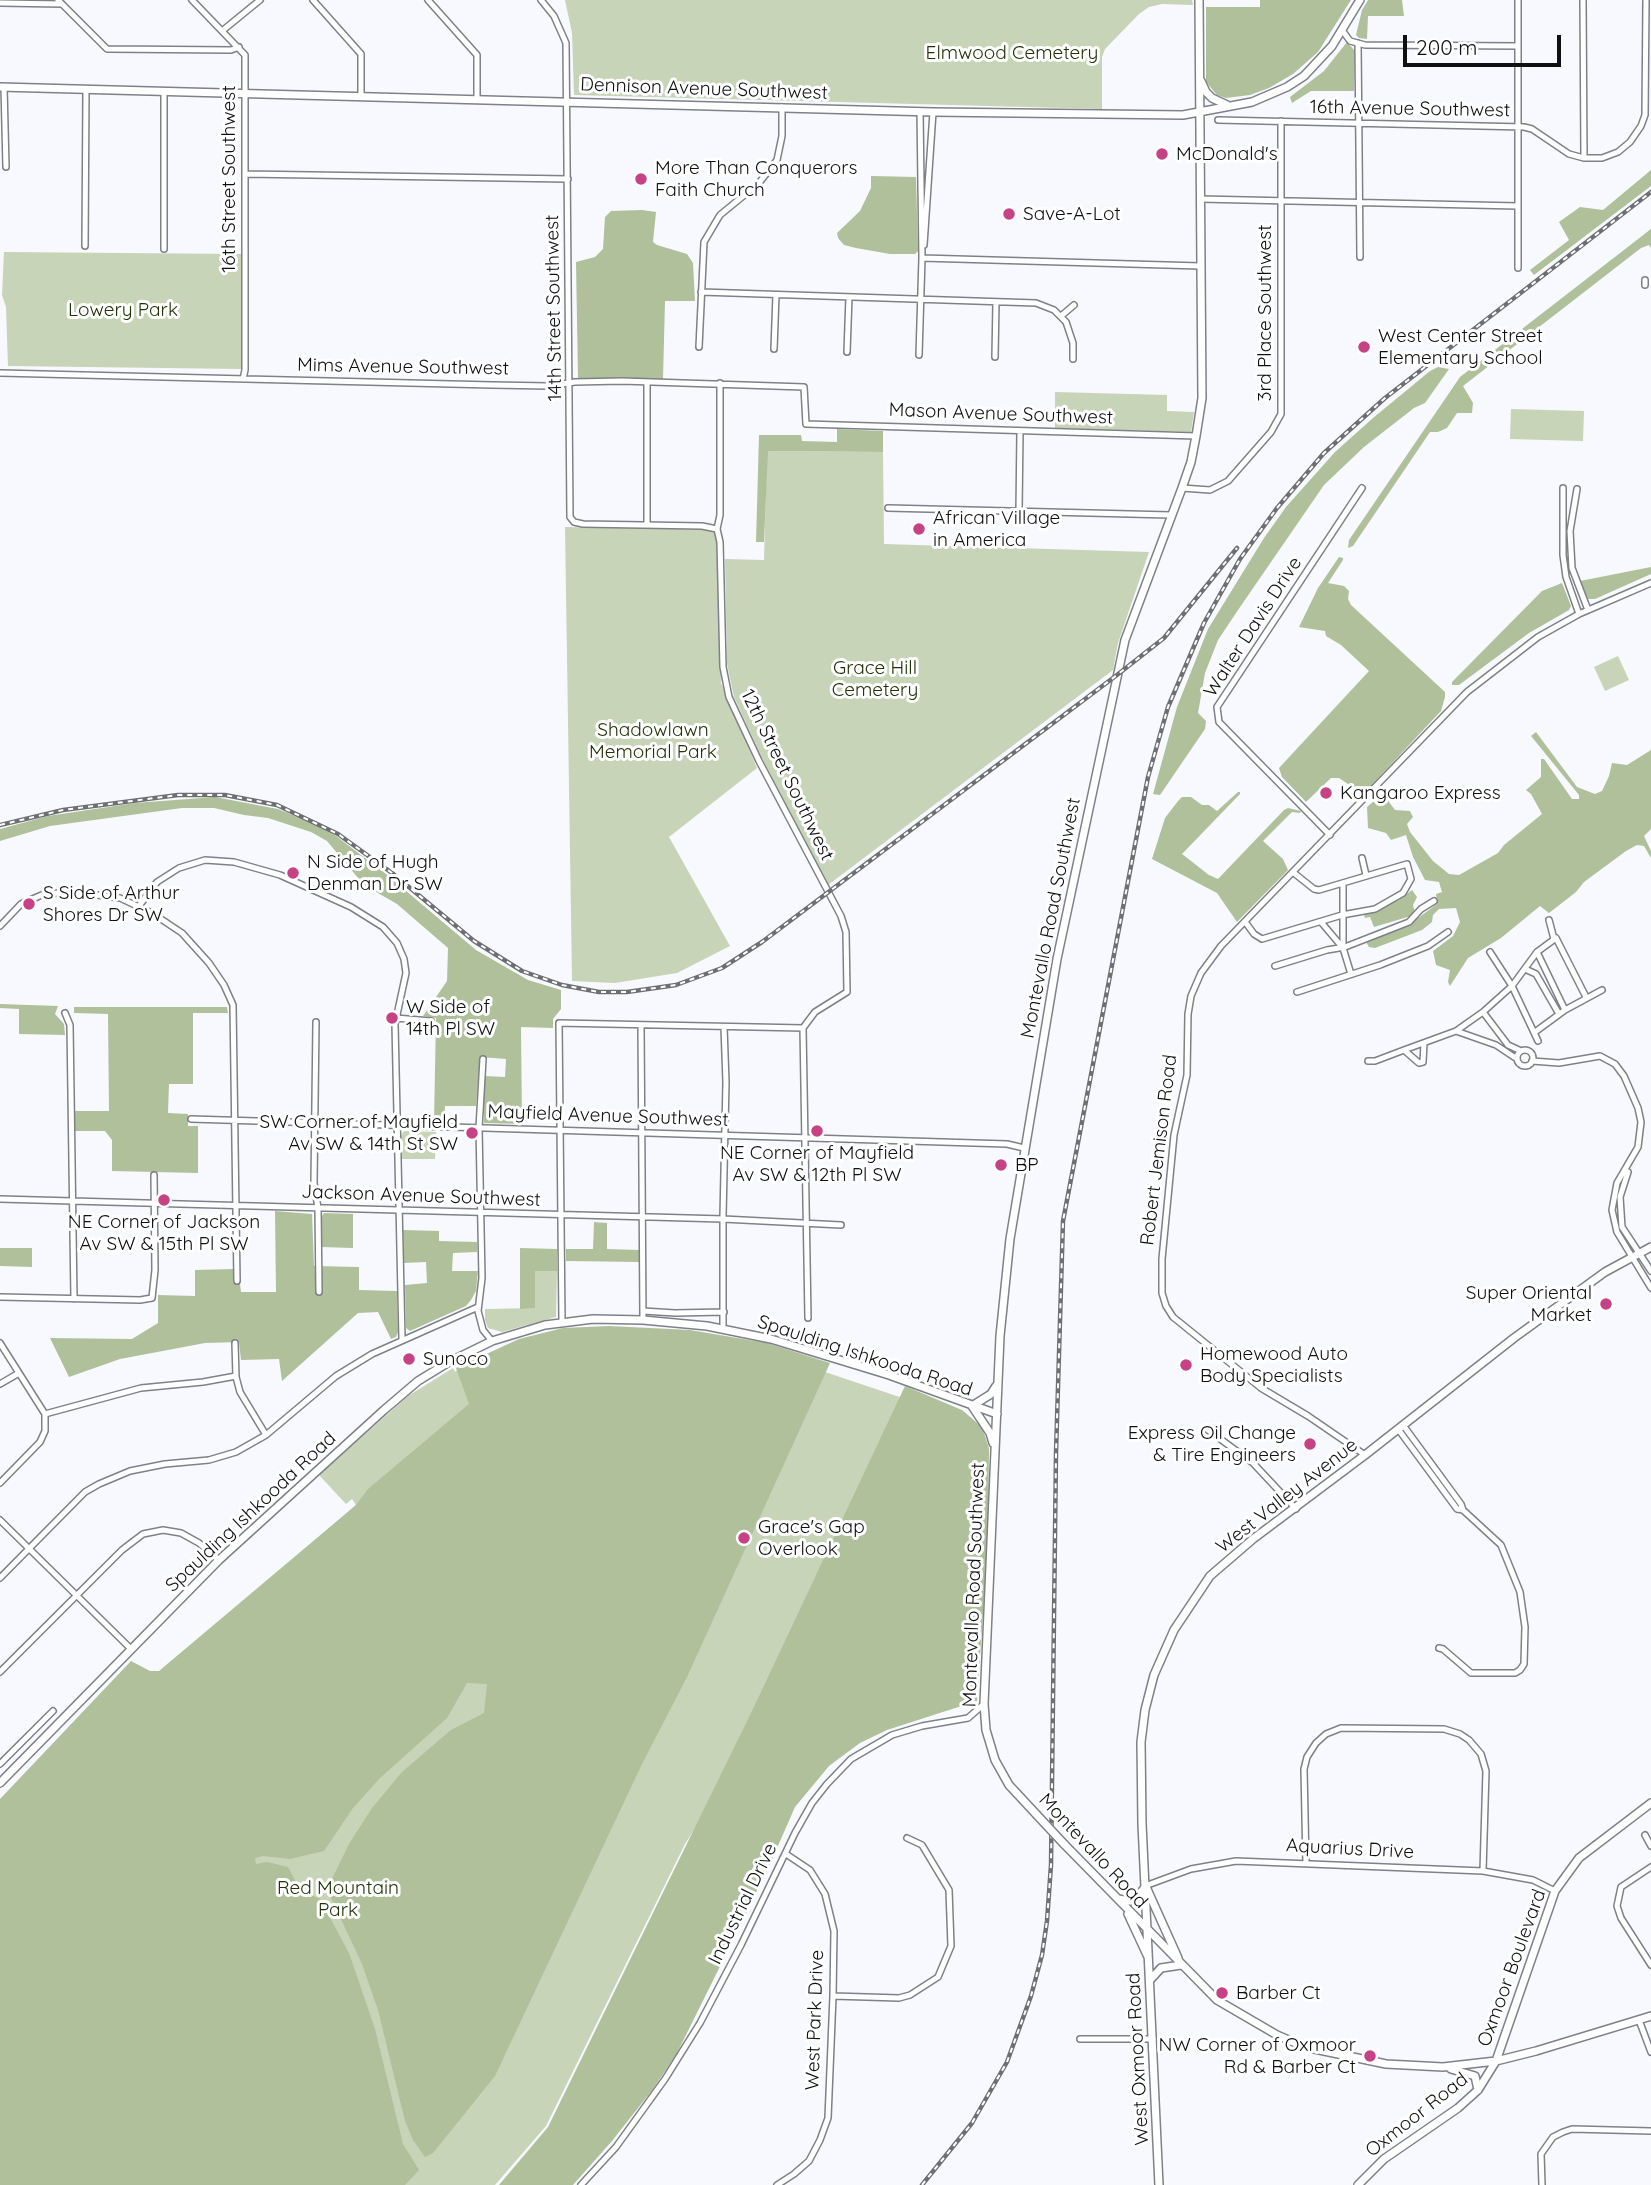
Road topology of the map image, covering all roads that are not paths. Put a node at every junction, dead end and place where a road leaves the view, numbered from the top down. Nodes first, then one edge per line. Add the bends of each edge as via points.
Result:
1 (192, 0) edge
2 (260, 0) edge
3 (313, 0) edge
4 (428, 0) edge
5 (541, 0) edge
6 (1199, 0) edge
7 (1360, 0) edge
8 (1518, 0) edge
9 (1583, 0) edge
10 (1646, 0) edge
11 (60, 2) edge
12 (0, 3) edge
13 (1342, 30) junction
14 (222, 31) junction
15 (1358, 43) junction
16 (1518, 46) junction
17 (239, 47) junction
18 (1199, 74) junction
19 (2, 87) edge
20 (86, 90) junction
21 (164, 92) junction
22 (244, 94) junction
23 (361, 96) junction
24 (477, 98) junction
25 (568, 101) junction
26 (1231, 106) junction
27 (782, 107) junction
28 (920, 111) junction
29 (1199, 111) junction
30 (933, 112) junction
31 (1218, 120) dead end
32 (1281, 121) junction
33 (1358, 124) junction
34 (1518, 127) junction
35 (1584, 158) junction
36 (6, 167) dead end
37 (246, 174) junction
38 (568, 179) junction
39 (1199, 199) junction
40 (1280, 201) junction
41 (1359, 203) junction
42 (1518, 206) junction
43 (85, 246) dead end
44 (164, 250) dead end
45 (1360, 257) dead end
46 (922, 258) junction
47 (1200, 266) junction
48 (1518, 268) dead end
49 (701, 292) junction
50 (776, 295) junction
51 (849, 297) junction
52 (920, 299) junction
53 (996, 302) junction
54 (1074, 305) dead end
55 (1061, 316) junction
56 (699, 347) dead end
57 (774, 349) dead end
58 (847, 352) dead end
59 (919, 355) dead end
60 (995, 356) dead end
61 (1073, 359) dead end
62 (0, 373) edge
63 (243, 379) junction
64 (646, 382) junction
65 (570, 383) junction
66 (720, 383) junction
67 (806, 424) joint
68 (1020, 431) junction
69 (1196, 436) junction
70 (1182, 488) junction
71 (1362, 488) dead end
72 (1563, 488) dead end
73 (1577, 489) dead end
74 (888, 508) dead end
75 (1019, 511) junction
76 (1170, 515) junction
77 (647, 525) junction
78 (717, 529) junction
79 (1651, 583) edge
80 (1588, 610) junction
81 (1579, 614) junction
82 (1330, 835) junction
83 (1362, 858) dead end
84 (1294, 873) junction
85 (1366, 875) junction
86 (1343, 884) junction
87 (1434, 901) dead end
88 (139, 906) junction
89 (1342, 915) junction
90 (1549, 920) dead end
91 (1321, 922) junction
92 (1246, 923) junction
93 (0, 926) edge
94 (1448, 932) dead end
95 (1554, 939) junction
96 (1343, 948) junction
97 (1490, 952) dead end
98 (1536, 952) junction
99 (1275, 966) dead end
100 (1525, 970) junction
101 (1352, 974) junction
102 (1512, 986) junction
103 (1602, 990) dead end
104 (1297, 992) dead end
105 (1586, 997) junction
106 (1483, 1012) junction
107 (1562, 1012) junction
108 (65, 1013) dead end
109 (396, 1018) junction
110 (431, 1021) dead end
111 (316, 1022) dead end
112 (640, 1025) junction
113 (724, 1027) junction
114 (803, 1028) junction
115 (1455, 1031) junction
116 (1535, 1032) junction
117 (1538, 1041) dead end
118 (1424, 1043) junction
119 (1404, 1050) junction
120 (1521, 1051) junction
121 (483, 1059) dead end
122 (1517, 1059) junction
123 (1368, 1061) dead end
124 (1532, 1061) junction
125 (191, 1119) dead end
126 (234, 1120) junction
127 (316, 1123) junction
128 (397, 1126) junction
129 (479, 1128) junction
130 (560, 1131) junction
131 (642, 1133) junction
132 (724, 1135) junction
133 (804, 1138) junction
134 (1024, 1148) junction
135 (1630, 1164) junction
136 (154, 1175) dead end
137 (0, 1199) edge
138 (72, 1202) junction
139 (154, 1204) junction
140 (235, 1206) junction
141 (317, 1208) junction
142 (399, 1210) junction
143 (481, 1213) junction
144 (560, 1216) junction
145 (643, 1218) junction
146 (723, 1219) junction
147 (805, 1224) junction
148 (841, 1225) dead end
149 (1651, 1247) edge
150 (1640, 1252) junction
151 (1631, 1257) junction
152 (1651, 1271) edge
153 (237, 1281) dead end
154 (1651, 1288) edge
155 (319, 1292) dead end
156 (0, 1297) edge
157 (74, 1299) junction
158 (478, 1307) junction
159 (724, 1312) junction
160 (643, 1315) junction
161 (808, 1318) dead end
162 (562, 1322) junction
163 (723, 1329) junction
164 (402, 1339) junction
165 (492, 1341) junction
166 (0, 1343) edge
167 (235, 1343) dead end
168 (19, 1373) junction
169 (236, 1376) junction
170 (998, 1382) junction
171 (0, 1384) edge
172 (972, 1406) junction
173 (45, 1414) junction
174 (997, 1414) junction
175 (1400, 1427) junction
176 (1208, 1430) dead end
177 (266, 1435) junction
178 (995, 1448) junction
179 (1365, 1455) junction
180 (0, 1483) edge
181 (1296, 1509) junction
182 (0, 1520) edge
183 (29, 1549) junction
184 (219, 1560) junction
185 (0, 1578) edge
186 (76, 1596) junction
187 (1439, 1648) dead end
188 (131, 1650) junction
189 (0, 1672) edge
190 (984, 1704) junction
191 (53, 1711) dead end
192 (0, 1765) edge
193 (0, 1783) edge
194 (1015, 1791) joint
195 (1651, 1804) edge
196 (1645, 1835) dead end
197 (907, 1838) dead end
198 (1651, 1846) edge
199 (786, 1854) junction
200 (1306, 1863) junction
201 (1651, 1867) edge
202 (1483, 1871) junction
203 (1145, 1886) junction
204 (1555, 1891) junction
205 (1117, 1899) junction
206 (1124, 1907) junction
207 (1148, 1931) junction
208 (1149, 1958) junction
209 (1181, 1965) junction
210 (1651, 1965) edge
211 (1150, 1980) junction
212 (833, 1996) junction
213 (1651, 2016) edge
214 (1639, 2020) junction
215 (1080, 2039) dead end
216 (1153, 2039) junction
217 (1651, 2052) edge
218 (1496, 2061) junction
219 (1443, 2067) junction
220 (1478, 2090) junction
221 (1651, 2131) edge
222 (581, 2185) edge
223 (777, 2185) edge
224 (1159, 2185) edge
225 (1358, 2185) edge
226 (1542, 2185) edge

1 - 14 street
2 - 14 street
3 - 23 street via 361,54
4 - 24 street via 477,55
5 - 25 street, 14th Street Southwest via 566,43
6 - 18 main road, Montevallo Road Southwest
7 - 13 main road, Dennison Avenue Southwest
8 - 16 street
9 - 35 street
10 - 35 street via 1646,104 1641,126 1625,147 1602,158
11 - 12 street
11 - 17 street via 107,49
13 - 15 street
13 - 26 main road, Dennison Avenue Southwest via 1304,76 1252,102
14 - 17 street
15 - 16 street
15 - 33 street
16 - 34 street
17 - 22 street, 16th Street Southwest via 245,55
18 - 26 main road via 1206,92
18 - 29 main road, Montevallo Road Southwest
19 - 20 main road, Dennison Avenue Southwest
19 - 36 street
20 - 21 main road, Dennison Avenue Southwest
20 - 43 street
21 - 22 main road, Dennison Avenue Southwest
21 - 44 street
22 - 23 main road, Dennison Avenue Southwest
22 - 37 street, 16th Street Southwest
23 - 24 main road, Dennison Avenue Southwest
24 - 25 main road, Dennison Avenue Southwest
25 - 27 main road, Dennison Avenue Southwest
25 - 38 street, 14th Street Southwest
26 - 29 main road, Dennison Avenue Southwest
27 - 28 main road, Dennison Avenue Southwest
27 - 49 street via 776,160 759,183 720,215 704,242
28 - 30 main road, Dennison Avenue Southwest
28 - 46 street
29 - 30 main road, Dennison Avenue Southwest via 1130,116
29 - 39 main road, Montevallo Road Southwest
30 - 46 street
31 - 32 street, 16th Avenue Southwest
32 - 33 street, 16th Avenue Southwest
32 - 40 street, 3rd Place Southwest
33 - 34 street, 16th Avenue Southwest
33 - 41 street
34 - 35 street, 16th Avenue Southwest via 1532,129 1565,152
34 - 42 street
37 - 38 street
37 - 63 street, 16th Street Southwest
38 - 65 street, 14th Street Southwest
39 - 40 street
39 - 47 main road, Montevallo Road Southwest
40 - 41 street
40 - 70 street, 3rd Place Southwest via 1281,414 1228,481 1210,489
41 - 42 street
41 - 45 street
42 - 48 street
46 - 47 street
46 - 52 street
47 - 69 main road, Montevallo Road Southwest via 1202,398
49 - 50 street
49 - 56 street
50 - 51 street
50 - 57 street
51 - 52 street
51 - 58 street
52 - 53 street
52 - 59 street
53 - 55 street via 1036,303
53 - 60 street
54 - 55 street
55 - 61 street via 1070,329
62 - 63 street, Mims Avenue Southwest
63 - 65 street, Mims Avenue Southwest
64 - 65 street, Mims Avenue Southwest
64 - 66 street, Mims Avenue Southwest
64 - 77 street
65 - 77 street, 14th Street Southwest via 573,522
66 - 67 street, Mims Avenue Southwest via 804,387
66 - 78 street, 12th Street Southwest
67 - 68 street, Mason Avenue Southwest
68 - 69 street, Mason Avenue Southwest
68 - 75 street
69 - 70 main road, Montevallo Road Southwest
70 - 76 main road, Montevallo Road Southwest
71 - 82 street, Walter Davis Drive via 1217,707 1219,722
72 - 81 street via 1563,555
73 - 80 street via 1570,531 1572,568
74 - 75 street
75 - 76 street
76 - 134 main road, Montevallo Road Southwest via 1125,640 1057,959
77 - 78 street
78 - 114 street, 12th Street Southwest via 723,667 729,697 846,932 847,992 815,1012
79 - 80 street, Robert Jemison Road
80 - 81 street, Robert Jemison Road
81 - 82 street, Robert Jemison Road via 1538,637 1466,692
82 - 84 street, Robert Jemison Road
83 - 85 street
84 - 86 street via 1314,889
84 - 92 street, Robert Jemison Road
85 - 86 street
85 - 89 street via 1406,864 1411,879 1403,893 1375,909
86 - 89 street
87 - 96 street via 1409,922
88 - 93 street via 107,895 54,892 27,900
88 - 109 street via 157,882 178,868 205,860 244,864 307,886 378,923 397,943 405,980
88 - 126 street via 194,945 233,1005
89 - 91 street
89 - 96 street
90 - 95 street
91 - 92 street via 1262,939
91 - 96 street
92 - 179 street, Robert Jemison Road via 1208,961 1191,996 1187,1075 1174,1135 1162,1293 1173,1317 1219,1355
94 - 101 street via 1428,946
95 - 98 street
95 - 105 street
96 - 99 street
96 - 101 street
97 - 102 street
98 - 100 street
98 - 107 street
100 - 102 street
100 - 107 street via 1536,974
101 - 104 street
102 - 106 street
102 - 116 street
103 - 105 street
105 - 107 street
106 - 115 street
106 - 120 street via 1508,1045
107 - 116 street
108 - 138 street via 70,1024
109 - 110 street
109 - 128 street
111 - 127 street
112 - 113 street
112 - 130 street via 559,1023
112 - 131 street
113 - 114 street
113 - 132 street
114 - 133 street
115 - 118 street
115 - 122 street via 1496,1045
116 - 117 street
118 - 119 street
118 - 119 street via 1423,1062
119 - 123 street
120 - 122 street
120 - 124 street via 1530,1052
121 - 129 street
122 - 124 street via 1524,1066
124 - 135 street via 1559,1063 1600,1056 1615,1064 1641,1122
125 - 126 street, Mayfield Avenue Southwest
126 - 127 street, Mayfield Avenue Southwest
126 - 140 street
127 - 128 street, Mayfield Avenue Southwest
127 - 141 street
128 - 129 street, Mayfield Avenue Southwest
128 - 142 street
129 - 130 street, Mayfield Avenue Southwest
129 - 143 street
130 - 131 street, Mayfield Avenue Southwest
130 - 144 street
131 - 132 street, Mayfield Avenue Southwest
131 - 145 street
132 - 133 street, Mayfield Avenue Southwest
132 - 146 street
133 - 134 street, Mayfield Avenue Southwest
133 - 147 street
134 - 170 main road, Montevallo Road Southwest via 1010,1239
135 - 150 street via 1620,1213 1622,1227
135 - 151 street via 1617,1183 1612,1210 1617,1232
136 - 139 street
137 - 138 street, Jackson Avenue Southwest
138 - 139 street, Jackson Avenue Southwest
138 - 157 street
139 - 140 street, Jackson Avenue Southwest
139 - 157 street via 152,1298
140 - 141 street, Jackson Avenue Southwest
140 - 153 street
141 - 142 street, Jackson Avenue Southwest
141 - 155 street
142 - 143 street, Jackson Avenue Southwest
142 - 164 street
143 - 144 street, Jackson Avenue Southwest
143 - 158 street
144 - 145 street, Jackson Avenue Southwest
144 - 162 street
145 - 146 street, Jackson Avenue Southwest
145 - 160 street
146 - 147 street, Jackson Avenue Southwest
146 - 159 street
147 - 148 street, Jackson Avenue Southwest
147 - 161 street
149 - 150 main road, West Valley Avenue
150 - 151 main road, West Valley Avenue
150 - 152 street
151 - 154 street
151 - 175 main road, West Valley Avenue via 1514,1338
156 - 157 street
158 - 164 street
158 - 165 street via 483,1330
159 - 160 street
159 - 163 street
160 - 162 main road, Spaulding Ishkooda Road
160 - 163 main road, Spaulding Ishkooda Road
162 - 165 main road, Spaulding Ishkooda Road
163 - 172 main road, Spaulding Ishkooda Road via 889,1375
164 - 177 street via 336,1376
165 - 184 main road, Spaulding Ishkooda Road via 418,1381
166 - 168 street
167 - 169 street
168 - 171 street
168 - 173 street
169 - 173 street via 141,1388
169 - 177 street
170 - 172 main road via 991,1394
170 - 174 main road
172 - 174 main road, Spaulding Ishkooda Road
172 - 178 main road
173 - 180 street via 40,1442
174 - 178 main road, Montevallo Road Southwest
175 - 179 main road, West Valley Avenue
175 - 187 street via 1457,1509 1501,1545 1520,1591 1524,1664 1515,1673 1471,1673
176 - 181 street via 1252,1463
177 - 183 street via 223,1457 155,1466 107,1479 85,1492
178 - 190 main road, Montevallo Road Southwest
179 - 181 main road, West Valley Avenue
181 - 203 main road, West Valley Avenue via 1210,1576 1174,1630 1154,1675 1141,1742
182 - 183 street
183 - 185 street
183 - 186 street
184 - 186 street via 181,1533 153,1531 130,1542
184 - 188 main road, Spaulding Ishkooda Road
186 - 188 street
186 - 189 street
188 - 193 main road, Spaulding Ishkooda Road
190 - 194 main road, Montevallo Road Southwest via 995,1760
190 - 199 street, Industrial Drive via 968,1717 892,1735 852,1759 812,1803
191 - 192 street
194 - 205 main road, Montevallo Road, bridge
195 - 204 main road, Oxmoor Boulevard via 1579,1858
196 - 198 street
197 - 212 street via 922,1845 949,1891 951,1946 938,1977 899,1998
199 - 212 street, West Park Drive via 810,1870 824,1894 834,1931
199 - 222 street, Industrial Drive via 700,2023 616,2147
200 - 202 street, Aquarius Drive
200 - 202 street via 1304,1769 1316,1743 1341,1728 1444,1730 1469,1740 1481,1754 1486,1771
200 - 203 street, Aquarius Drive via 1236,1861 1191,1868
201 - 210 street via 1621,1887 1617,1906
202 - 204 street, Aquarius Drive via 1533,1880
203 - 205 main road via 1135,1899
203 - 207 main road, West Valley Avenue
203 - 209 main road
204 - 218 main road, Oxmoor Boulevard
205 - 206 main road, Montevallo Road
206 - 207 main road, Montevallo Road
206 - 208 main road
207 - 208 main road, West Oxmoor Road
207 - 209 main road, Montevallo Road
208 - 211 main road, West Oxmoor Road
209 - 211 main road via 1161,1968
209 - 219 main road, Montevallo Road via 1217,2000 1305,2047 1386,2064
211 - 216 main road, West Oxmoor Road
212 - 223 street, West Park Drive via 828,2118 809,2161
213 - 214 main road
214 - 217 street
214 - 218 main road
215 - 216 street
216 - 224 main road, West Oxmoor Road
218 - 219 main road
218 - 220 main road, Oxmoor Road
219 - 220 main road via 1469,2072 1475,2076
220 - 225 main road, Oxmoor Road via 1384,2159
221 - 226 street via 1563,2132 1553,2137 1541,2154

